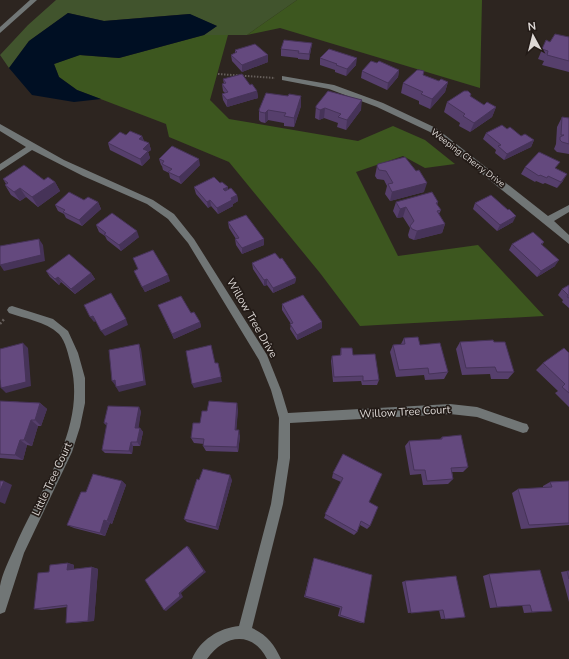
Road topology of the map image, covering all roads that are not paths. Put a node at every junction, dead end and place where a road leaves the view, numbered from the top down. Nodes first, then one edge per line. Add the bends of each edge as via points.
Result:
1 (34, 0) edge
2 (0, 31) edge
3 (286, 78) road end
4 (0, 127) edge
5 (31, 147) junction
6 (0, 168) edge
7 (569, 208) edge
8 (548, 221) junction
9 (569, 240) edge
10 (12, 310) dead end
11 (284, 418) junction
12 (523, 428) dead end
13 (0, 607) edge
14 (244, 633) junction
15 (199, 659) edge
16 (274, 659) edge

1 - 2 street
3 - 8 street, Weeping Cherry Drive via 331,87 380,105 433,130
4 - 5 street, Willow Tree Drive
5 - 6 street
5 - 11 street, Willow Tree Drive via 142,197 165,210 181,225 263,358
7 - 8 street
8 - 9 street, Weeping Cherry Drive
10 - 13 street, Little Tree Court via 50,322 62,330 76,359 79,395 75,425 67,450 22,544
11 - 12 street, Willow Tree Court via 450,409 477,412
11 - 14 street, Willow Tree Drive via 284,458 277,504
14 - 15 street via 230,633 216,639 204,650
14 - 16 street via 256,637 266,645

